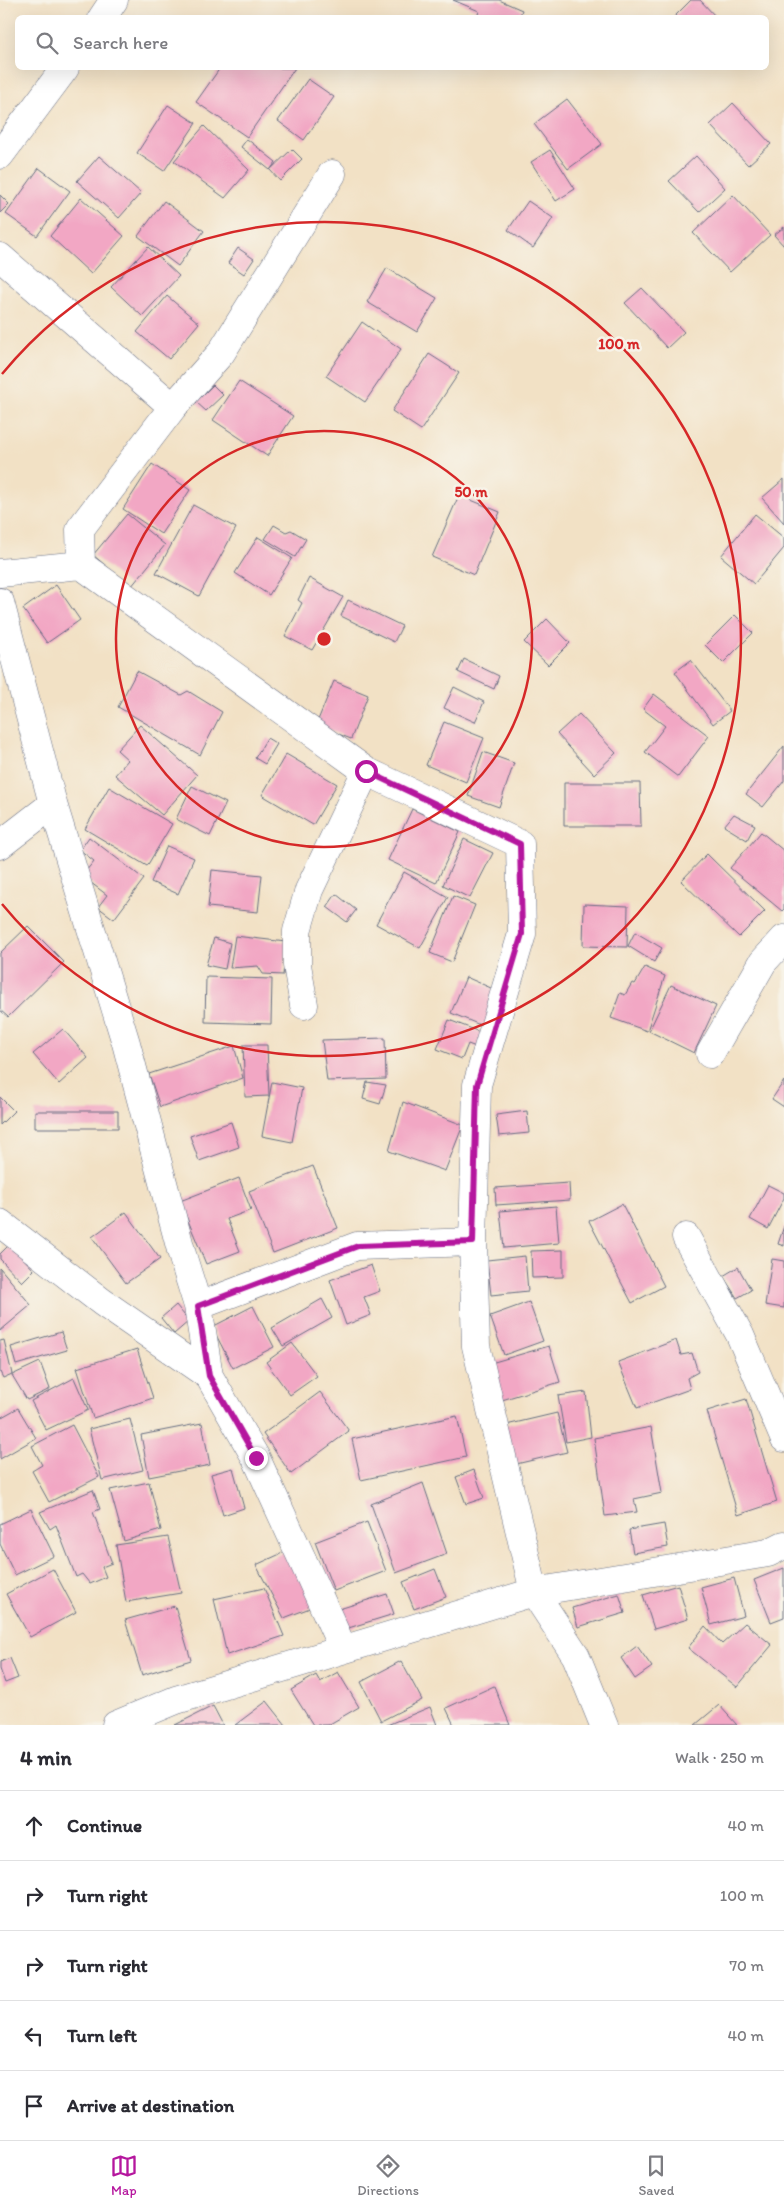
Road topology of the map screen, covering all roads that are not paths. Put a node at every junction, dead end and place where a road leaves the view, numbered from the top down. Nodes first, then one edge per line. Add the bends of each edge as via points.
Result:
1 (114, 0) edge
2 (104, 15) edge
3 (64, 70) edge
4 (0, 155) edge
5 (332, 174) dead end
6 (0, 257) edge
7 (173, 407) junction
8 (81, 565) junction
9 (0, 573) edge
10 (0, 602) edge
11 (366, 771) junction
12 (53, 804) junction
13 (0, 844) edge
14 (784, 939) edge
15 (304, 1004) dead end
16 (710, 1054) dead end
17 (0, 1223) edge
18 (686, 1237) dead end
19 (473, 1242) junction
20 (198, 1306) junction
21 (209, 1376) junction
22 (784, 1438) edge
23 (784, 1545) edge
24 (534, 1592) junction
25 (343, 1649) junction
26 (116, 1725) edge
27 (604, 1725) edge

1 - 2 street
3 - 4 street
5 - 7 street via 221,353
6 - 7 street
7 - 8 street via 80,529
8 - 9 street
8 - 11 street
10 - 12 street
11 - 15 street via 308,890 297,930 297,965
11 - 19 street via 520,844 522,934 477,1085
12 - 13 street
12 - 20 street via 126,1042
14 - 16 street via 763,962
17 - 21 street via 102,1302
18 - 22 street via 740,1335
19 - 20 street via 358,1246
19 - 24 street via 476,1346
20 - 21 street
21 - 25 street via 256,1458
23 - 24 street via 768,1553
24 - 25 street
24 - 27 street via 576,1656
25 - 26 street via 176,1700

